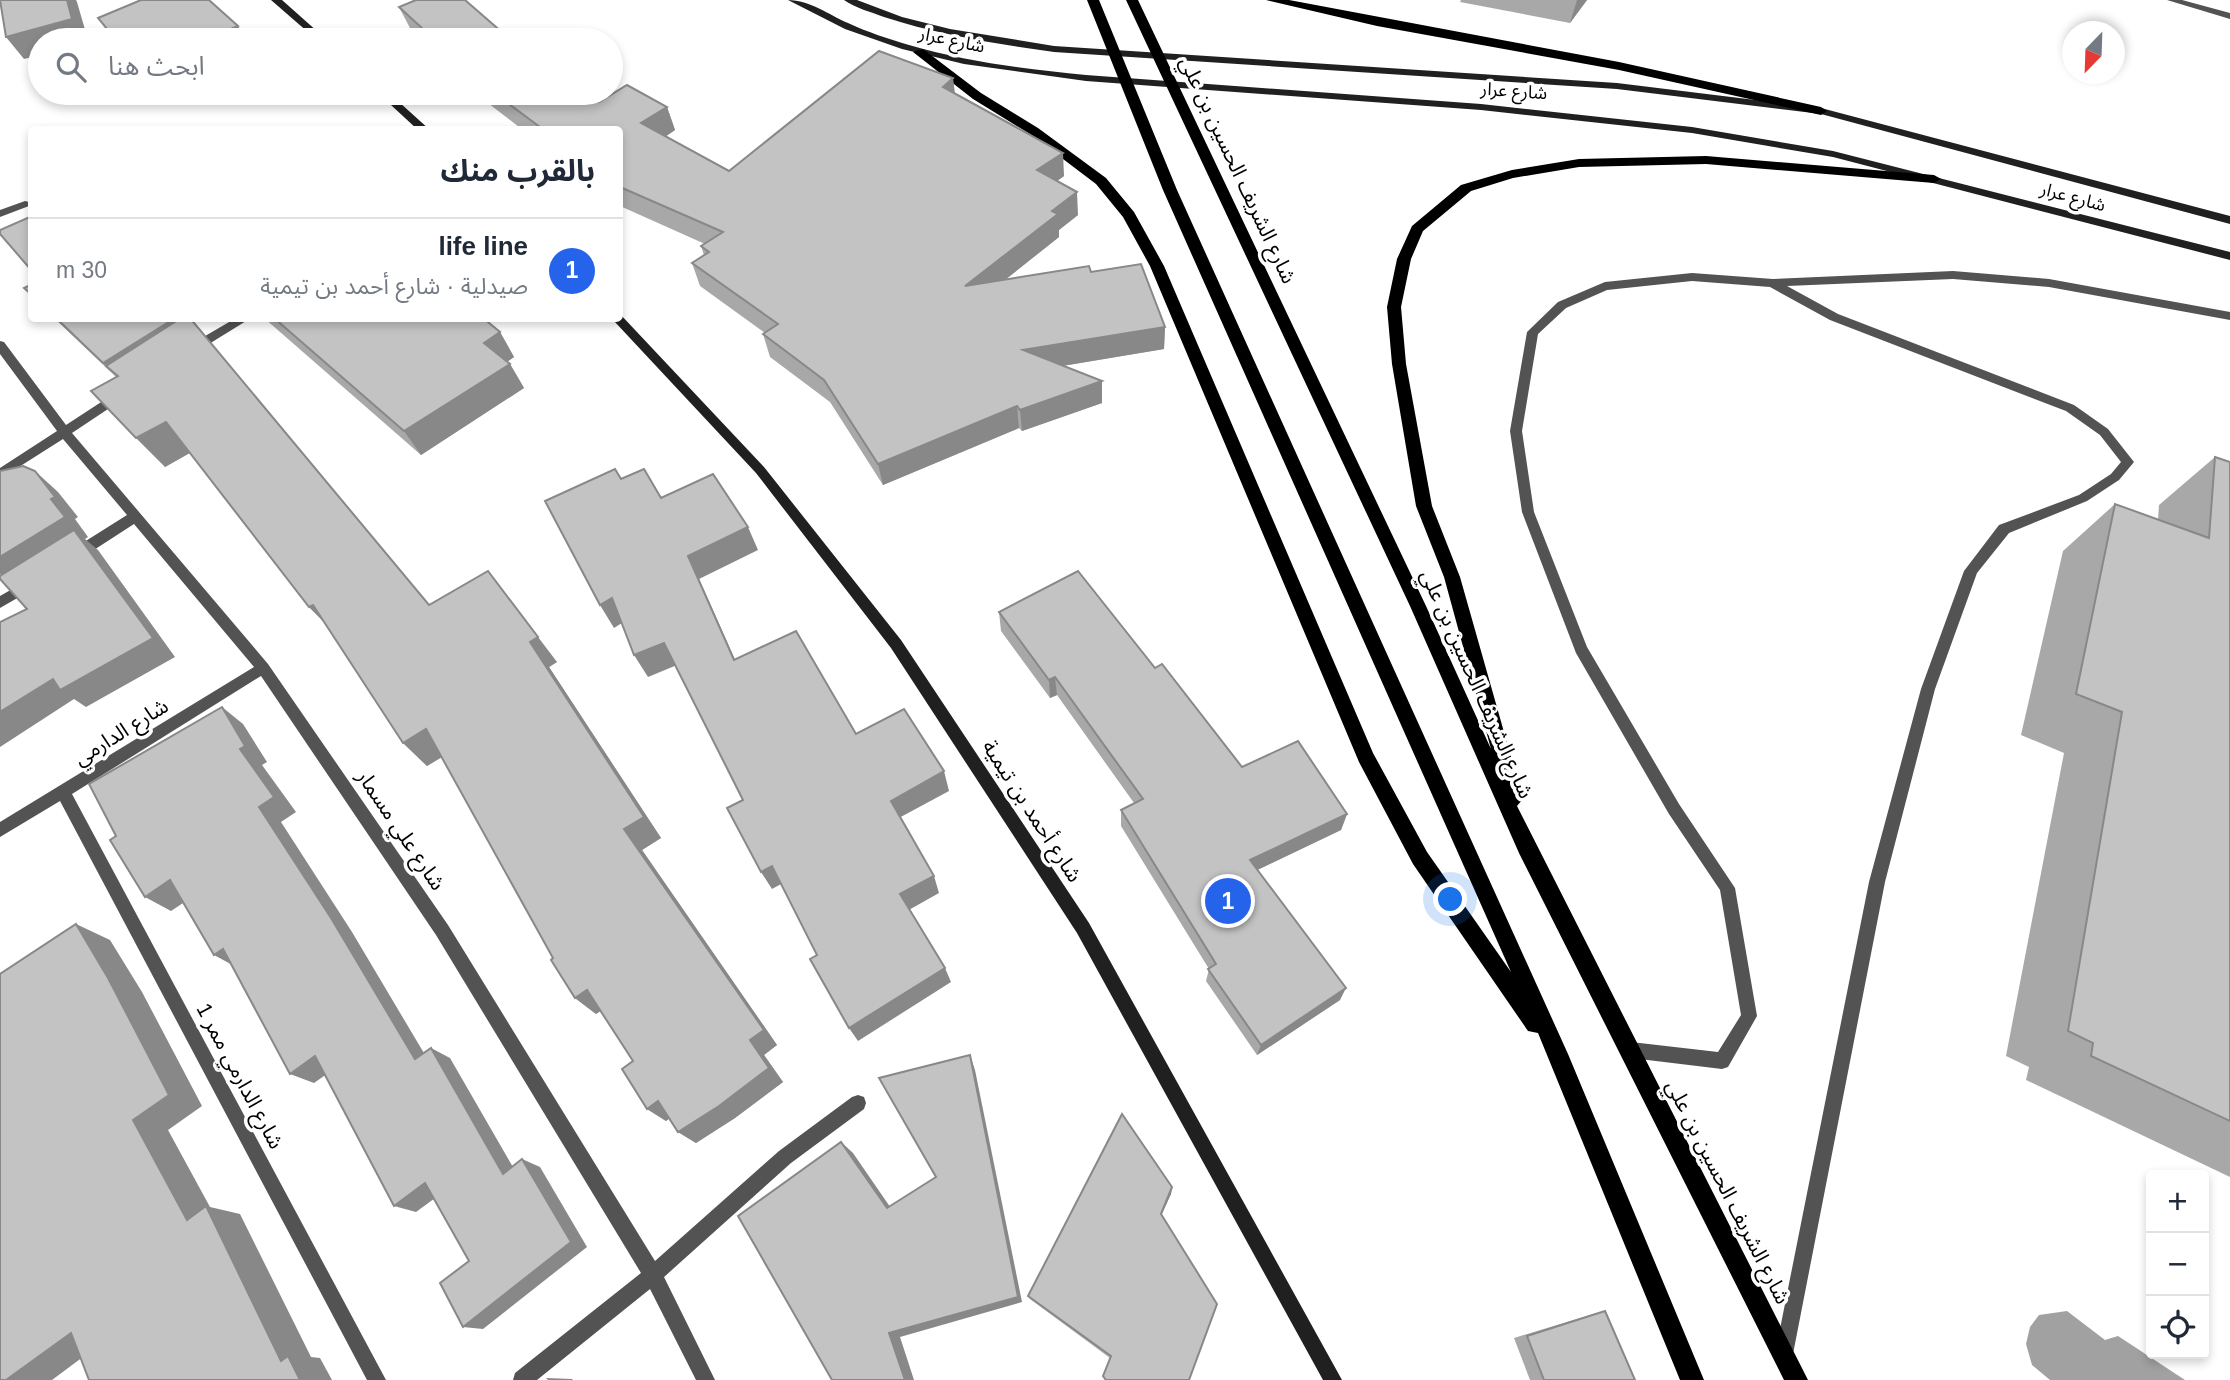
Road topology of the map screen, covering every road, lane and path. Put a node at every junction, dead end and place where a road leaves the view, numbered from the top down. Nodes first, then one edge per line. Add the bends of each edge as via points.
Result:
1 (276, 0) edge
2 (793, 0) edge
3 (849, 0) edge
4 (1093, 0) edge
5 (1132, 0) edge
6 (1272, 0) edge
7 (2172, 0) edge
8 (2230, 16) edge
9 (308, 28) edge
10 (919, 52) junction
11 (397, 105) edge
12 (1821, 111) junction
13 (420, 126) edge
14 (1934, 179) junction
15 (25, 204) dead end
16 (0, 214) edge
17 (2230, 220) edge
18 (2230, 256) edge
19 (1773, 283) junction
20 (2230, 316) edge
21 (239, 322) edge
22 (622, 322) edge
23 (0, 345) edge
24 (185, 353) edge
25 (130, 389) edge
26 (64, 432) junction
27 (0, 474) edge
28 (136, 516) junction
29 (68, 559) edge
30 (45, 574) edge
31 (0, 603) edge
32 (263, 668) junction
33 (63, 792) junction
34 (0, 830) edge
35 (1526, 847) junction
36 (1631, 1050) junction
37 (1560, 1061) junction
38 (858, 1103) dead end
39 (653, 1275) junction
40 (1784, 1354) junction
41 (377, 1380) edge
42 (522, 1380) edge
43 (706, 1380) edge
44 (1333, 1380) edge
45 (1692, 1380) edge
46 (1796, 1380) edge

1 - 9 main road
2 - 10 main road, شارع عرار via 856,33
3 - 12 main road, شارع عرار via 892,19 979,39 1054,49 1617,86
4 - 37 main road via 1170,190
5 - 35 main road, شارع الشريف الحسين بن علي via 1413,594
6 - 12 main road via 1619,66
7 - 8 street
10 - 14 main road, شارع عرار via 1044,73 1594,115 1768,140
10 - 37 main road via 1101,181 1129,215 1157,266 1365,756 1396,817
11 - 13 main road
12 - 17 main road, شارع عرار
14 - 18 main road, شارع عرار
14 - 35 main road via 1706,160 1580,163 1512,174 1465,188 1417,229 1404,259 1394,307 1403,390 1424,506 1455,589
15 - 16 street
19 - 20 street via 1953,275 2049,283
19 - 36 street via 1692,277 1605,286 1562,305 1533,332 1516,431 1528,512 1581,649 1674,809 1727,888 1749,1016 1723,1061
19 - 40 street via 1833,317 2070,408 2104,432 2128,462 2115,477 2082,498 2004,529 1971,571 1928,689 1877,882
21 - 24 street
22 - 44 main road, شارع أحمد بن تيمية via 760,471 896,644 1083,928
23 - 26 street, شارع علي مسمار
25 - 26 street
26 - 27 street
26 - 28 street, شارع علي مسمار
28 - 29 street
28 - 32 street, شارع علي مسمار
30 - 31 street
32 - 33 street, شارع الدارمي
32 - 39 street, شارع علي مسمار via 442,930
33 - 34 street, شارع الدارمي
33 - 41 street, شارع الدارمي ممر 1
35 - 36 main road, شارع الشريف الحسين بن علي
36 - 40 main road, شارع الشريف الحسين بن علي
37 - 45 main road
38 - 39 street via 785,1157
39 - 42 street
39 - 43 street, شارع علي مسمار
40 - 46 main road, شارع الشريف الحسين بن علي

